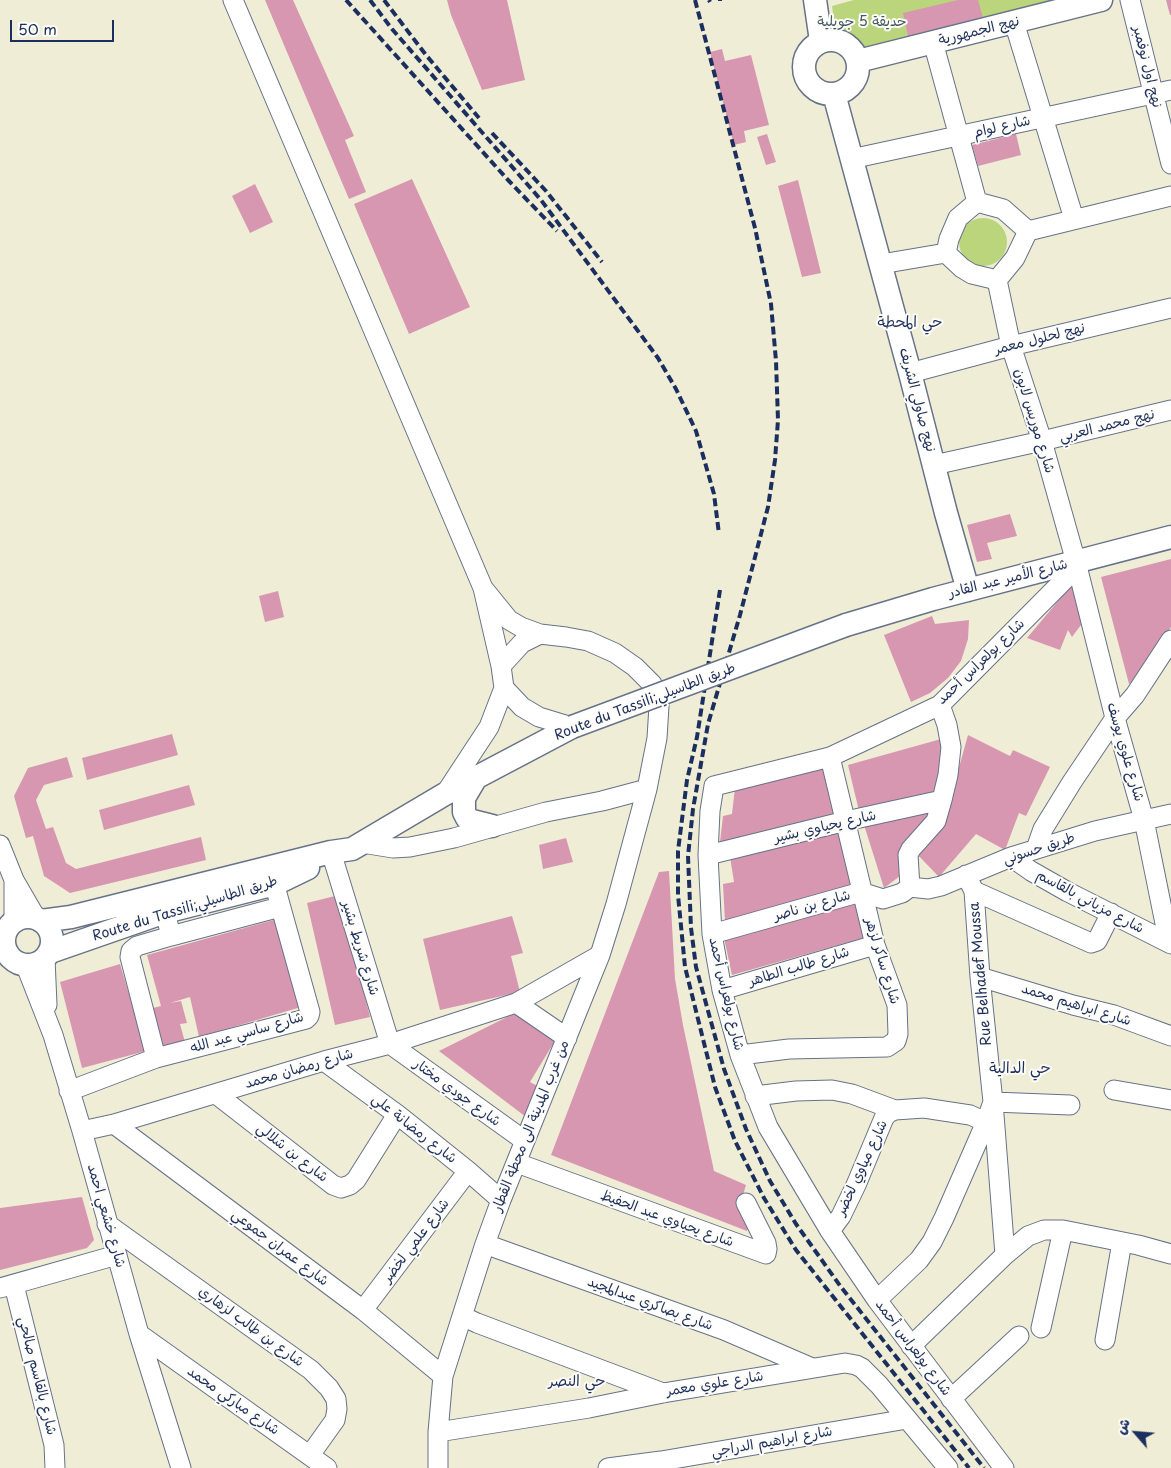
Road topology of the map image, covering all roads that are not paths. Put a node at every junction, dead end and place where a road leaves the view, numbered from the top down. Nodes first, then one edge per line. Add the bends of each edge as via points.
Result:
1 (233, 0) edge
2 (815, 0) edge
3 (1101, 0) edge
4 (1130, 0) edge
5 (1014, 22) junction
6 (821, 41) junction
7 (933, 42) junction
8 (858, 61) junction
9 (1162, 92) edge
10 (834, 94) junction
11 (1042, 118) junction
12 (959, 137) junction
13 (851, 159) junction
14 (1171, 164) edge
15 (1171, 196) edge
16 (977, 202) junction
17 (1074, 219) junction
18 (1028, 231) junction
19 (946, 253) junction
20 (881, 264) junction
21 (997, 280) junction
22 (1171, 308) edge
23 (1010, 346) junction
24 (910, 373) junction
25 (1171, 410) edge
26 (1042, 442) junction
27 (934, 465) junction
28 (1171, 537) edge
29 (1076, 565) junction
30 (483, 588) junction
31 (968, 590) junction
32 (846, 626) joint
33 (540, 634) junction
34 (1171, 640) edge
35 (501, 666) junction
36 (504, 688) junction
37 (940, 705) junction
38 (1115, 718) junction
39 (572, 727) junction
40 (830, 757) junction
41 (477, 776) junction
42 (647, 789) junction
43 (445, 794) junction
44 (942, 800) junction
45 (1171, 814) edge
46 (1144, 820) junction
47 (846, 822) junction
48 (492, 826) junction
49 (0, 845) edge
50 (1036, 849) junction
51 (343, 851) junction
52 (708, 855) junction
53 (1011, 857) junction
54 (273, 876) junction
55 (14, 880) junction
56 (970, 883) junction
57 (910, 887) junction
58 (861, 892) junction
59 (280, 907) junction
60 (165, 912) junction
61 (1111, 913) junction
62 (39, 920) junction
63 (8, 925) edge
64 (712, 934) junction
65 (171, 936) junction
66 (1170, 944) edge
67 (875, 945) junction
68 (3, 951) edge
69 (600, 955) junction
70 (40, 958) junction
71 (980, 977) junction
72 (722, 990) junction
73 (516, 1003) junction
74 (1171, 1036) edge
75 (566, 1038) junction
76 (390, 1044) junction
77 (740, 1055) junction
78 (156, 1058) junction
79 (324, 1061) junction
80 (1114, 1090) dead end
81 (69, 1091) junction
82 (216, 1094) junction
83 (755, 1096) junction
84 (1171, 1100) edge
85 (993, 1102) junction
86 (1070, 1105) dead end
87 (895, 1110) junction
88 (398, 1115) junction
89 (986, 1122) junction
90 (114, 1124) junction
91 (82, 1131) junction
92 (525, 1141) junction
93 (517, 1163) junction
94 (468, 1171) junction
95 (501, 1200) junction
96 (746, 1203) dead end
97 (108, 1224) junction
98 (1063, 1230) junction
99 (830, 1231) junction
100 (1122, 1242) junction
101 (486, 1244) junction
102 (1171, 1254) edge
103 (117, 1255) junction
104 (1005, 1255) junction
105 (7, 1286) edge
106 (877, 1300) junction
107 (363, 1310) junction
108 (462, 1316) junction
109 (1041, 1328) dead end
110 (139, 1334) junction
111 (1019, 1336) dead end
112 (1105, 1340) dead end
113 (912, 1346) junction
114 (812, 1368) junction
115 (443, 1376) junction
116 (663, 1393) junction
117 (951, 1399) junction
118 (907, 1419) junction
119 (438, 1432) junction
120 (310, 1455) junction
121 (662, 1464) edge
122 (55, 1468) edge
123 (181, 1468) edge
124 (327, 1468) edge
125 (438, 1468) edge
126 (608, 1468) edge
127 (948, 1468) edge
128 (1004, 1468) edge

1 - 30 street
2 - 6 main road
3 - 5 main road, نهج الجمهورية
4 - 9 street, نهج اول نوفمبر
5 - 7 main road, نهج الجمهورية
5 - 11 street
6 - 8 main road via 831,39 848,45
6 - 10 main road via 813,45 804,60 805,78 816,91
7 - 8 main road, نهج الجمهورية
7 - 12 street
8 - 10 main road via 858,70 850,86
9 - 11 street, شارع لوام
9 - 14 street, نهج اول نوفمبر
10 - 13 main road, نهج صاولي الشربف
11 - 12 street, شارع لوام
11 - 17 street
12 - 13 street, شارع لوام
12 - 16 street
13 - 20 main road, نهج صاولي الشربف
15 - 17 street
16 - 18 street via 1003,209
16 - 19 street via 958,218
17 - 18 street
18 - 21 street via 1015,258
19 - 20 street
19 - 21 street via 972,274
20 - 24 main road, نهج صاولي الشربف
21 - 23 street, شارع موريس لابون
22 - 23 street, نهج لحلول معمر
23 - 24 street, نهج لحلول معمر
23 - 26 street, شارع موريس لابون
24 - 27 main road, نهج صاولي الشربف
25 - 26 street, نهج محمد العربي
26 - 27 street, نهج محمد العربي
26 - 29 street, شارع موريس لابون
27 - 31 main road, نهج صاولي الشربف
28 - 29 main road, شارع الأمير عبد القادر
29 - 31 main road, شارع الأمير عبد القادر
29 - 37 street, شارع بولعراس أحمد
29 - 38 street, شارع علوي يوسف
30 - 33 street, من غرب المدينة الى محطة القطار via 509,620
30 - 35 street
31 - 32 main road, شارع الأمير عبد القادر
32 - 39 main road, Route du Tassili;طريق الطاسيلي, bridge
33 - 35 street via 522,643
33 - 42 street, من غرب المدينة الى محطة القطار via 588,641 615,653 652,684 659,706 657,738
34 - 38 street, شارع مزياني بالقاسم via 1135,696
35 - 36 street
36 - 39 street via 522,707 539,717
36 - 43 street via 488,727
37 - 40 street, شارع بولعراس أحمد
37 - 44 street via 951,747
38 - 46 street, شارع علوي يوسف
38 - 50 street, شارع مزياني بالقاسم via 1043,829
39 - 41 main road, Route du Tassili;طريق الطاسيلي
40 - 47 street, شارع ساكر لزهر
40 - 52 street, شارع بولعراس أحمد via 714,786
41 - 43 main road, Route du Tassili;طريق الطاسيلي
41 - 48 main road via 464,798 464,812 472,820
42 - 48 street
42 - 69 street, من غرب المدينة الى محطة القطار
43 - 51 main road, Route du Tassili;طريق الطاسيلي
44 - 47 street, شارع يحياوي بشير
44 - 57 street via 936,820 908,855
45 - 46 street, طريق حسوني
46 - 50 street, طريق حسوني
46 - 66 street, شارع علوي يوسف
47 - 52 street, شارع يحياوي بشير
47 - 58 street, شارع ساكر لزهر
48 - 51 street via 410,847
49 - 55 street
50 - 53 street, طريق حسوني
51 - 54 main road, Route du Tassili;طريق الطاسيلي
51 - 76 street, شارع شريط بشير
52 - 64 street, شارع بولعراس أحمد
53 - 56 street, طريق حسوني
53 - 61 street, شارع مزياني بالقاسم
54 - 59 street, شارع ساسي عبد الله
54 - 60 main road, Route du Tassili;طريق الطاسيلي
54 - 62 main road, Route du Tassili;طريق الطاسيلي via 71,917
55 - 62 street
55 - 63 street
56 - 57 street, طريق حسوني via 928,889
56 - 61 street via 1091,944 1100,935
56 - 71 street, Rue Belhadef Moussa
57 - 58 street, شارع بن ناصر via 883,900
58 - 64 street, شارع بن ناصر
58 - 67 street, شارع ساكر لزهر
59 - 65 street
59 - 78 street, شارع ساسي عبد الله via 309,1016
60 - 65 street
60 - 70 main road, Route du Tassili;طريق الطاسيلي
61 - 66 street, شارع مزياني بالقاسم
62 - 63 main road via 26,917
62 - 70 main road via 52,938
63 - 68 main road
64 - 72 street, شارع بولعراس أحمد
65 - 78 street via 137,946 130,957
67 - 72 street, شارع طالب الطاهر
67 - 77 street, شارع ساكر لزهر via 897,1005 899,1024 896,1041 887,1047 789,1049
68 - 70 main road via 14,962
69 - 73 street, شارع رمضان محمد
69 - 75 street, من غرب المدينة الى محطة القطار
70 - 81 street, شارع خشعي احمد via 47,1018
71 - 74 street, شارع ابراهيم محمد via 1114,1015
71 - 85 street, Rue Belhadef Moussa
72 - 77 street, شارع بولعراس أحمد
73 - 75 street
73 - 76 street, شارع رمضان محمد
75 - 92 street, من غرب المدينة الى محطة القطار
76 - 79 street, شارع رمضان محمد
76 - 92 street, شارع جودي مختار
77 - 83 street, شارع بولعراس أحمد
78 - 81 street, شارع ساسي عبد الله
79 - 82 street, شارع رمضان محمد
79 - 88 street, شارع رمضانة علي
80 - 84 street
81 - 91 street, شارع خشعي احمد
82 - 88 street, شارع بن شلالي via 341,1188 356,1180
82 - 90 street, شارع رمضان محمد
83 - 87 street via 832,1090
83 - 99 street, شارع بولعراس أحمد via 772,1134
85 - 86 street
85 - 89 street
85 - 104 street, Rue Belhadef Moussa
87 - 89 street, شارع مياوي لخضر via 924,1108 948,1111
87 - 99 street, شارع مياوي لخضر via 884,1118 842,1216
88 - 94 street, شارع رمضانة علي
89 - 106 street via 932,1242 919,1260
90 - 91 street, شارع رمضان محمد
90 - 107 street, شارع عمران جموعي
91 - 97 street, شارع خشعي احمد
92 - 93 street, من غرب المدينة الى محطة القطار
93 - 95 street, من غرب المدينة الى محطة القطار
93 - 96 street, شارع يحياوي عبد الحفيظ via 766,1254 766,1243
94 - 95 street, شارع رمضانة علي
94 - 107 street, شارع علمي لخضر
95 - 101 street, من غرب المدينة الى محطة القطار
97 - 103 street, شارع خشعي احمد
97 - 120 street, شارع بن طالب لزهاري via 311,1370 329,1388 336,1399 335,1420
98 - 100 street
98 - 104 street via 1044,1230 1028,1236
98 - 109 street
99 - 106 street, شارع بولعراس أحمد
100 - 102 street
100 - 112 street
101 - 108 street, من غرب المدينة الى محطة القطار
101 - 114 street, شارع بصاكري عبدالمجيد via 724,1330
103 - 105 street
103 - 110 street, شارع خشعي احمد
104 - 113 street
105 - 122 street, شارع بالقاسم صالحي via 54,1445
106 - 113 street, شارع بولعراس أحمد
107 - 115 street, شارع عمران جموعي
108 - 115 street, من غرب المدينة الى محطة القطار
108 - 116 street
110 - 120 street, شارع مباركي محمد
110 - 123 street, شارع خشعي احمد
111 - 117 street
113 - 117 street, شارع بولعراس أحمد
114 - 116 street, شارع علوي معمر
114 - 118 street, شارع علوي معمر via 845,1363 862,1368
115 - 119 street, من غرب المدينة الى محطة القطار
116 - 119 street, شارع علوي معمر
117 - 128 street, شارع بولعراس أحمد
118 - 121 street, شارع ابراهيم الدراجي
118 - 127 street, شارع علوي معمر
119 - 125 street, من غرب المدينة الى محطة القطار
120 - 124 street, شارع مباركي محمد
121 - 126 street, شارع ابراهيم الدراجي

